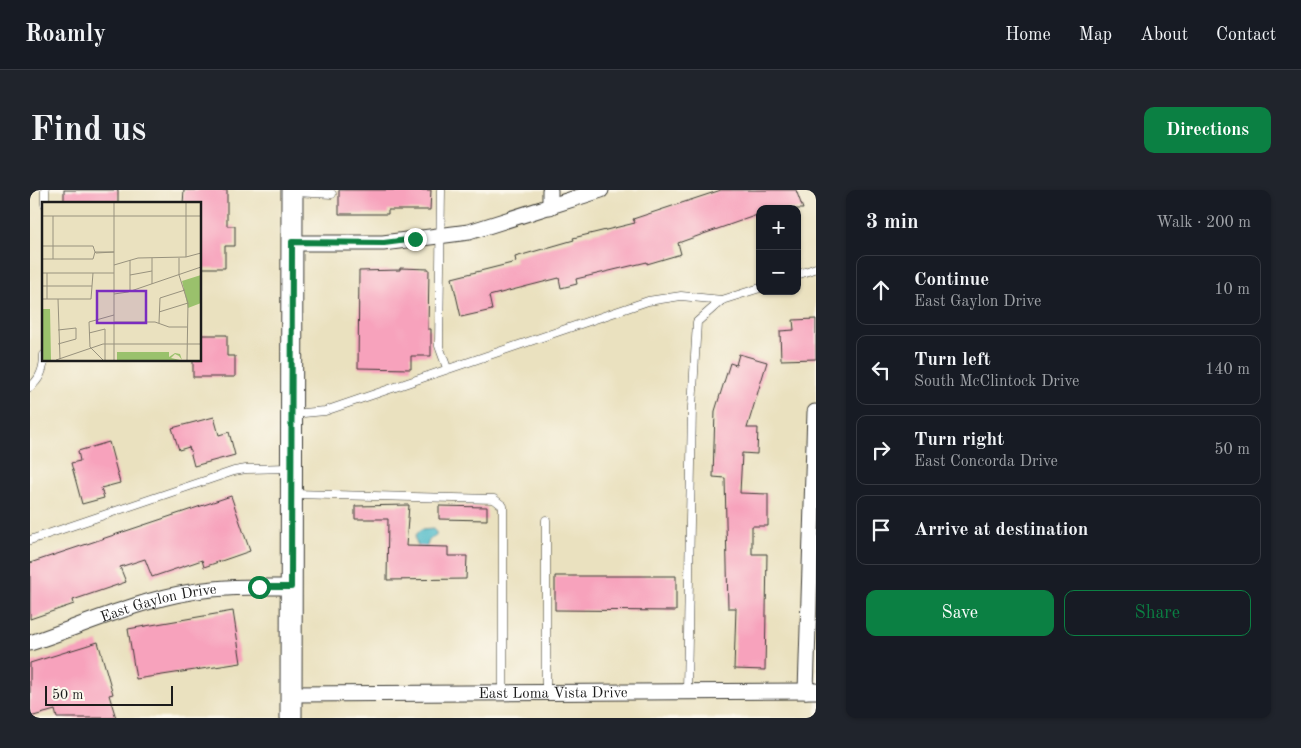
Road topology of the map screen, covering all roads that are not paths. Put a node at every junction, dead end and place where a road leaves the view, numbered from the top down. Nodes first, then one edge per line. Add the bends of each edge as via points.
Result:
1 (441, 190) edge
2 (550, 190) edge
3 (601, 190) edge
4 (292, 191) edge
5 (332, 194) dead end
6 (550, 207) junction
7 (440, 237) junction
8 (292, 242) junction
9 (816, 268) edge
10 (801, 274) edge
11 (756, 289) edge
12 (722, 300) junction
13 (43, 361) edge
14 (447, 368) junction
15 (30, 386) edge
16 (815, 412) dead end
17 (292, 414) junction
18 (291, 468) junction
19 (291, 494) junction
20 (546, 520) dead end
21 (30, 540) edge
22 (291, 587) junction
23 (30, 643) edge
24 (811, 691) edge
25 (687, 692) junction
26 (503, 693) junction
27 (546, 693) junction
28 (291, 694) junction
29 (291, 718) edge

1 - 7 lane
2 - 6 street
3 - 6 street
4 - 5 lane
4 - 8 main road
6 - 7 street via 469,232
7 - 8 street via 384,243
7 - 14 lane via 439,346
8 - 17 main road
9 - 10 lane
11 - 12 lane
12 - 14 lane via 681,296 648,301
12 - 25 lane via 697,322 692,407
13 - 15 lane via 39,378
14 - 17 lane via 325,411
16 - 24 street
17 - 18 main road
18 - 19 main road
18 - 21 lane via 234,471
19 - 22 main road
19 - 26 lane via 494,499 503,506
20 - 27 lane
22 - 23 street, East Gaylon Drive via 217,588 190,592 144,604
22 - 28 main road
24 - 25 street, East Loma Vista Drive
25 - 27 street, East Loma Vista Drive
26 - 27 street, East Loma Vista Drive
26 - 28 street, East Loma Vista Drive
28 - 29 main road

